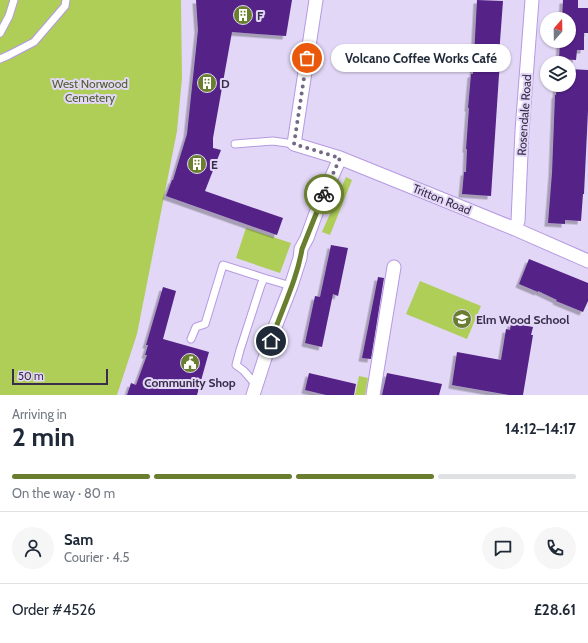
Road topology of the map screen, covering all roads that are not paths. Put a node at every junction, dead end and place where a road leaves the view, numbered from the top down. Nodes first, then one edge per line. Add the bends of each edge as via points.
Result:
1 (14, 0) edge
2 (66, 0) edge
3 (316, 0) edge
4 (532, 0) edge
5 (0, 32) edge
6 (0, 59) edge
7 (234, 144) dead end
8 (294, 144) junction
9 (340, 158) junction
10 (515, 229) junction
11 (588, 261) edge
12 (394, 267) dead end
13 (264, 278) junction
14 (291, 286) junction
15 (191, 339) dead end
16 (255, 390) edge
17 (373, 395) edge

1 - 5 lane
2 - 6 lane via 66,6 34,42
3 - 8 street
4 - 10 street, Rosendale Road via 518,221
7 - 8 lane via 273,141
8 - 9 street, Tritton Road
9 - 10 street, Tritton Road
9 - 14 street via 302,249
10 - 11 street, Tritton Road
12 - 17 street
13 - 14 lane
13 - 15 lane via 223,265 205,324 196,327
13 - 16 lane via 236,365 244,371
14 - 16 street

